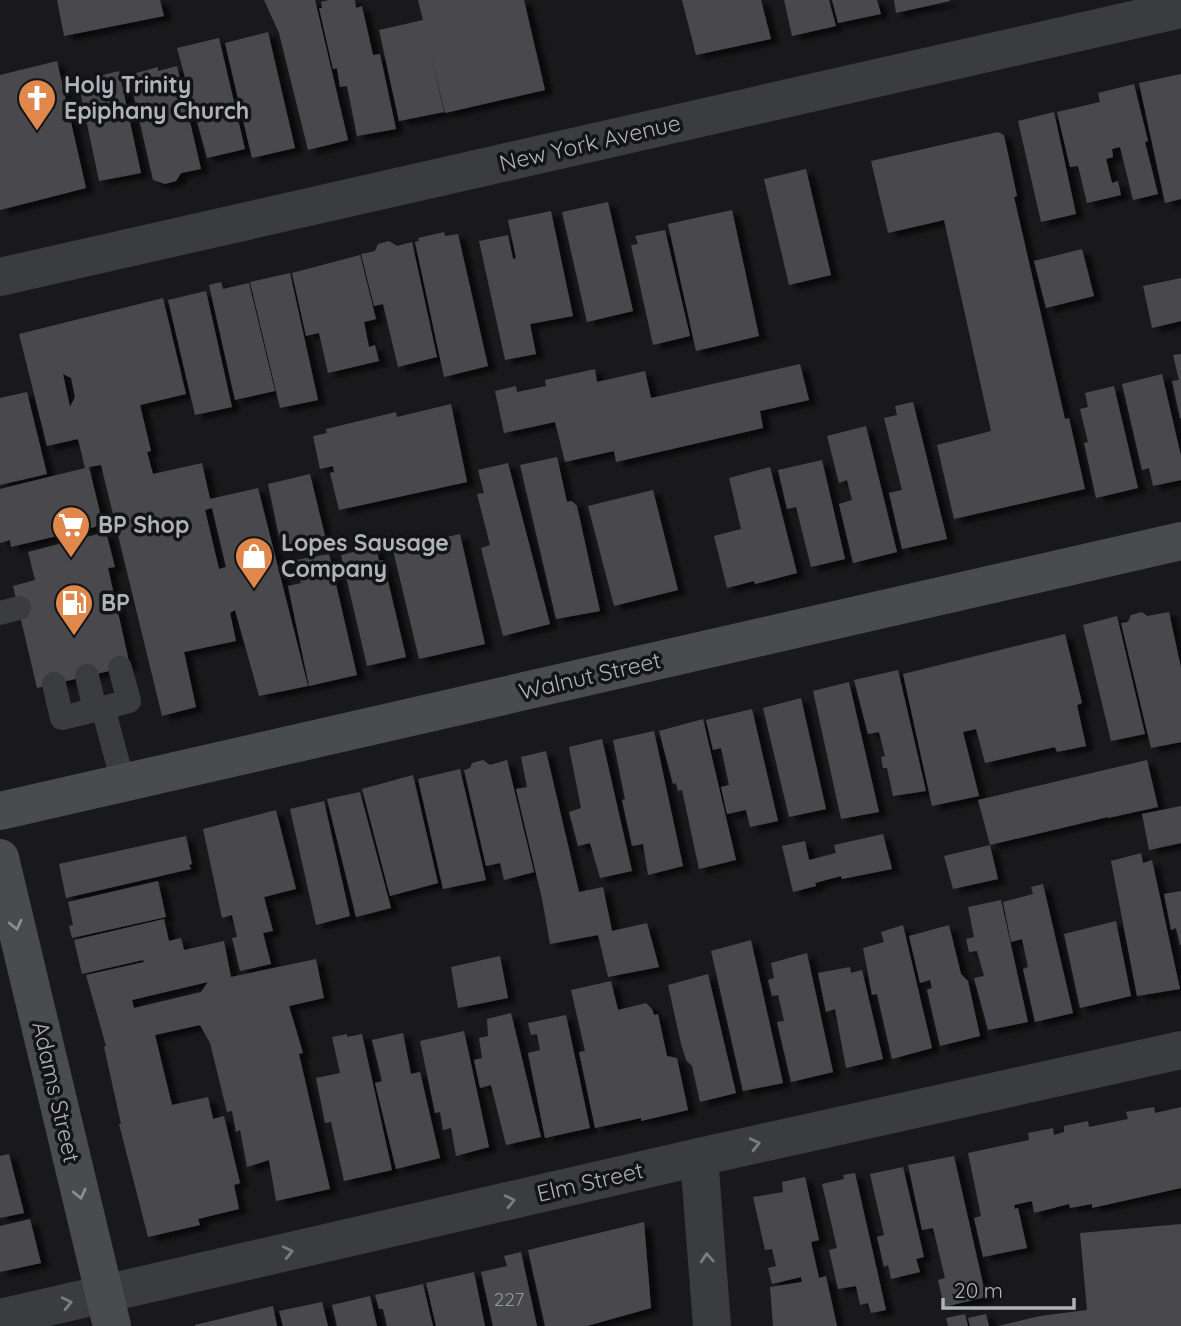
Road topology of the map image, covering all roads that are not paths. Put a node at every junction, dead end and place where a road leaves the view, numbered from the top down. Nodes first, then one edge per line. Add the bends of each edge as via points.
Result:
1 (1181, 9) edge
2 (0, 277) edge
3 (1181, 541) edge
4 (120, 668) dead end
5 (87, 677) dead end
6 (54, 684) dead end
7 (99, 709) junction
8 (123, 782) junction
9 (0, 811) edge
10 (0, 858) edge
11 (1181, 1050) edge
12 (699, 1157) junction
13 (108, 1310) edge
14 (0, 1318) edge
15 (712, 1326) edge

1 - 2 street, New York Avenue
3 - 8 street, Walnut Street
4 - 7 lane via 129,701
5 - 7 lane
6 - 7 lane via 62,718
7 - 8 lane
8 - 9 street, Walnut Street
10 -> 13 street, Adams Street
12 -> 11 street, Elm Street
13 -> 12 street, Elm Street
15 -> 12 street
14 -> 13 street, Elm Street

